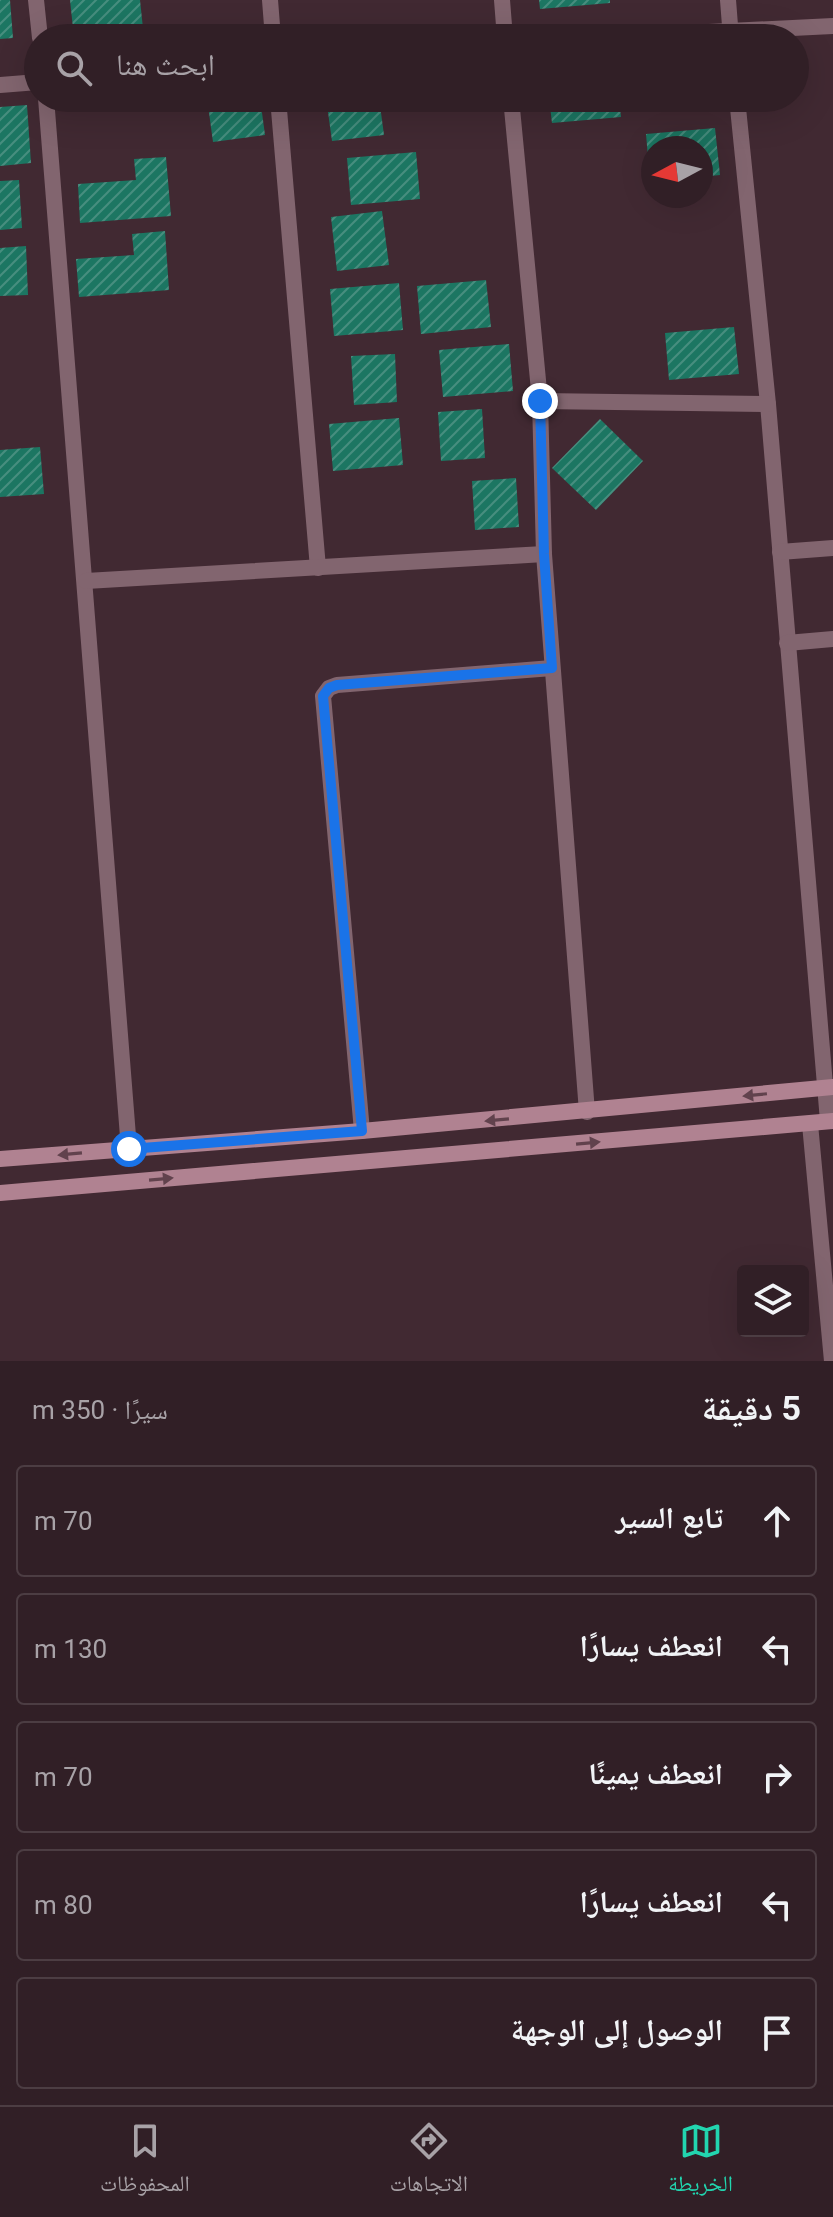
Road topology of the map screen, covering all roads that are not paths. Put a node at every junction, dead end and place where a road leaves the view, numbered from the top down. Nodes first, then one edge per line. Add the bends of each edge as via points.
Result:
1 (36, 0) edge
2 (270, 0) edge
3 (502, 0) edge
4 (728, 0) edge
5 (39, 24) edge
6 (272, 24) edge
7 (504, 24) edge
8 (730, 24) edge
9 (833, 26) edge
10 (809, 28) edge
11 (24, 83) edge
12 (0, 85) edge
13 (47, 112) edge
14 (279, 112) edge
15 (512, 112) edge
16 (738, 112) edge
17 (540, 401) junction
18 (768, 404) junction
19 (833, 548) edge
20 (780, 552) junction
21 (544, 554) junction
22 (318, 568) junction
23 (86, 581) junction
24 (833, 639) edge
25 (787, 643) junction
26 (552, 668) junction
27 (829, 1088) edge
28 (587, 1112) junction
29 (831, 1121) edge
30 (810, 1124) junction
31 (362, 1131) junction
32 (129, 1149) junction
33 (0, 1159) edge
34 (0, 1193) edge
35 (828, 1279) edge
36 (832, 1336) edge
37 (832, 1361) edge

1 - 5 street
2 - 6 street
3 - 7 street
4 - 8 street
9 - 10 street
11 - 12 street
13 - 23 street
14 - 22 street
15 - 17 street
16 - 18 street
17 - 18 street
17 - 21 street
18 - 20 street
19 - 20 street
20 - 25 street
21 - 22 street
21 - 26 street
22 - 23 street
23 - 32 street
24 - 25 street
25 - 27 street
26 - 28 street
26 - 31 street via 337,685 323,696
27 -> 28 street
27 - 29 street
28 -> 31 street
29 - 30 street
34 -> 30 street
30 - 35 street
31 - 32 street
32 -> 33 street
35 - 36 street
36 - 37 street

